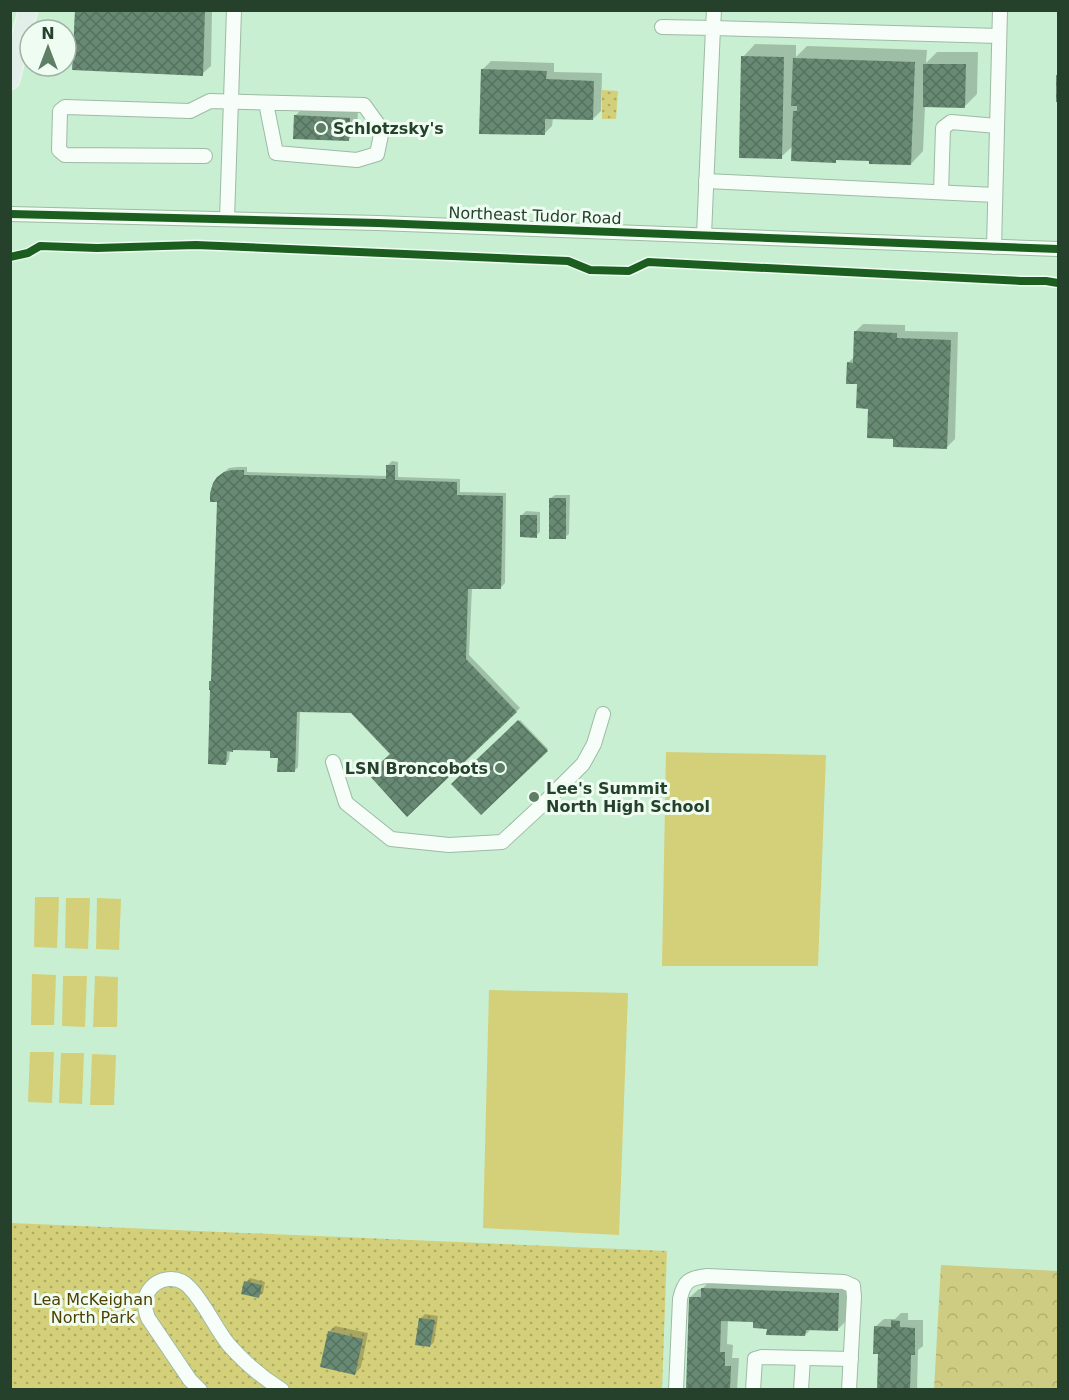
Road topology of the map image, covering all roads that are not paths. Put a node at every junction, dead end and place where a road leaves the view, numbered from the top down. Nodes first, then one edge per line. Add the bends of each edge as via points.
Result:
1 (28, 10) edge
2 (234, 10) edge
3 (714, 10) edge
4 (1000, 10) edge
5 (662, 27) dead end
6 (712, 28) junction
7 (999, 36) junction
8 (10, 80) edge
9 (230, 102) junction
10 (266, 103) junction
11 (997, 126) junction
12 (205, 156) dead end
13 (706, 181) junction
14 (941, 192) junction
15 (995, 195) junction
16 (10, 214) edge
17 (227, 219) junction
18 (704, 235) junction
19 (994, 247) junction
20 (1059, 249) edge
21 (603, 714) dead end
22 (333, 762) dead end
23 (803, 1358) junction
24 (851, 1359) junction
25 (200, 1389) edge
26 (282, 1389) edge
27 (676, 1389) edge
28 (753, 1389) edge
29 (801, 1389) edge
30 (849, 1389) edge

1 - 8 main road
2 - 9 street
3 - 6 street
4 - 7 street
5 - 6 street
6 - 7 street
6 - 13 street
7 - 11 street
9 - 10 street
9 - 12 street via 210,101 190,111 65,107 60,111 59,150 65,155
9 - 17 street
10 - 10 street via 364,105 382,130 377,154 357,160 276,153
11 - 14 street via 951,122 943,128
11 - 15 street
13 - 14 street
13 - 18 street
14 - 15 street
15 - 19 street
16 - 17 street, Northeast Tudor Road
17 - 18 street, Northeast Tudor Road
18 - 19 street, Northeast Tudor Road
19 - 20 street, Northeast Tudor Road
21 - 22 street via 583,764 502,842 449,845 391,840 346,802
23 - 24 street
23 - 28 street via 755,1359
23 - 29 street
24 - 27 street via 853,1286 844,1282 697,1277 683,1288 680,1299
24 - 30 street
25 - 26 street via 148,1318 146,1294 155,1283 165,1279 178,1280 189,1287 229,1345

